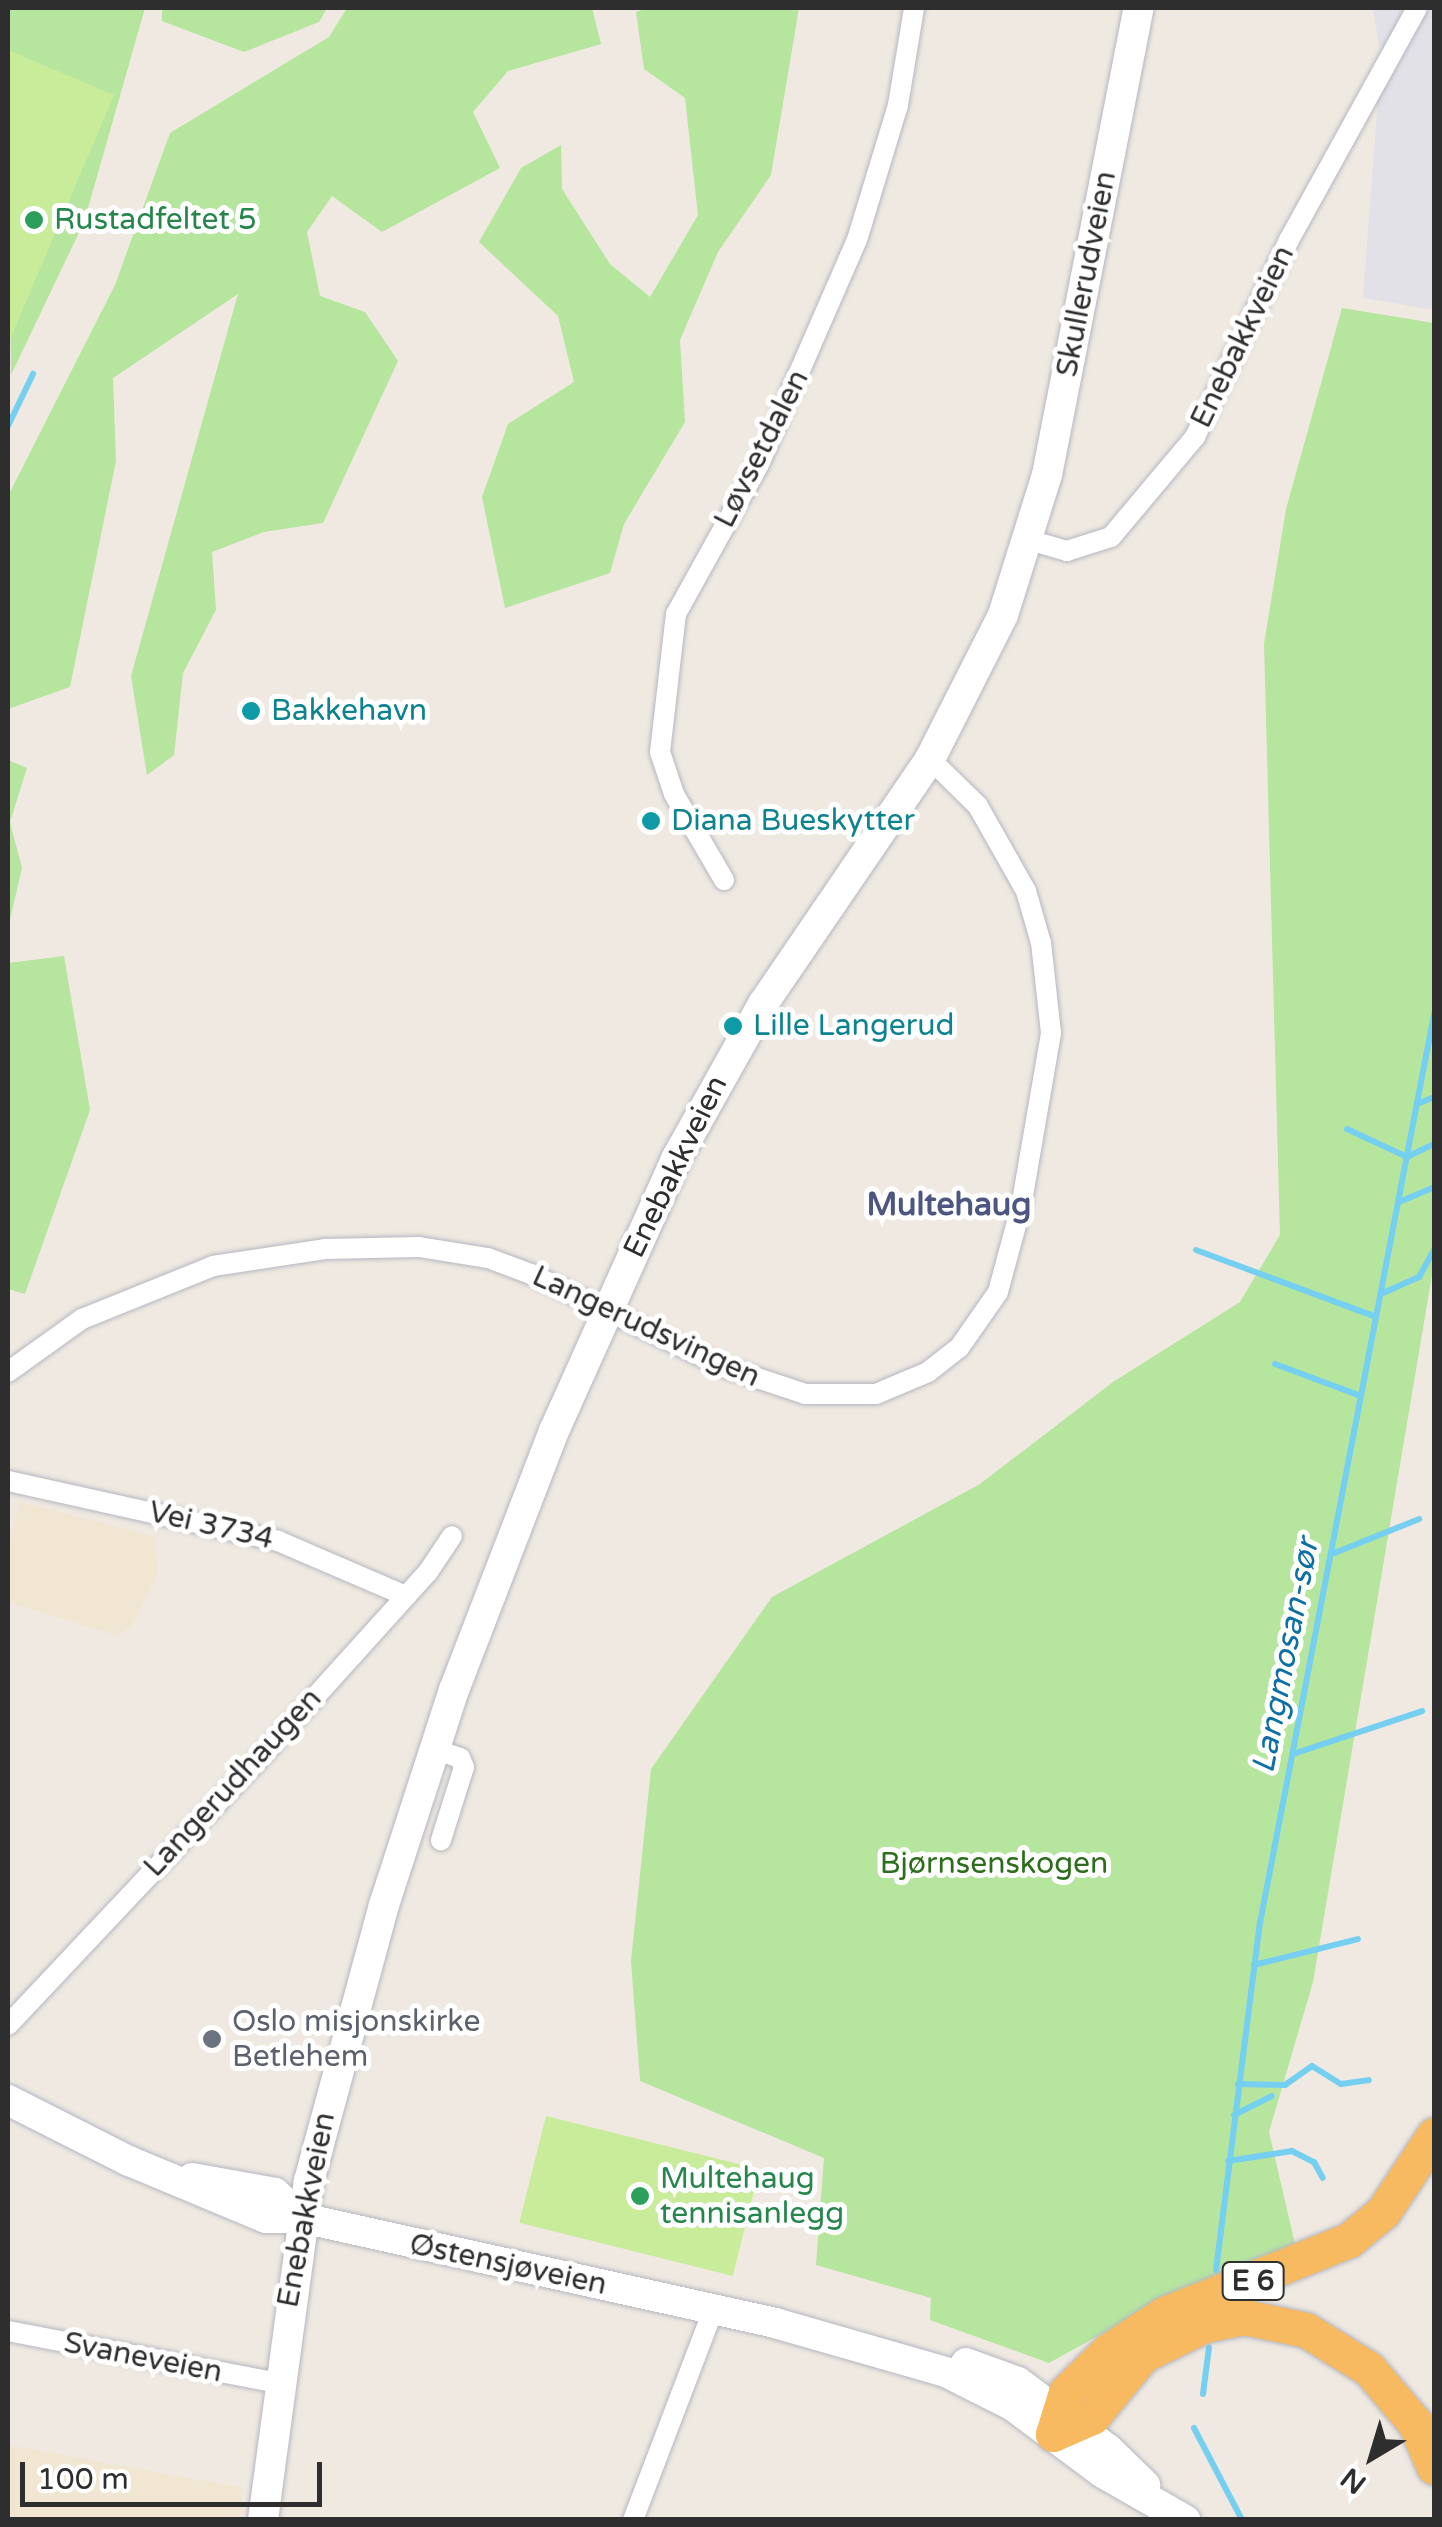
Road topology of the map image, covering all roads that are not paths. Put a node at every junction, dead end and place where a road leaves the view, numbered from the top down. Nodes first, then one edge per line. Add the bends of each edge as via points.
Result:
1 (914, 8) edge
2 (1140, 8) edge
3 (1417, 8) edge
4 (1030, 540) junction
5 (930, 759) junction
6 (724, 880) dead end
7 (606, 1312) junction
8 (8, 1372) edge
9 (8, 1481) edge
10 (452, 1536) dead end
11 (406, 1596) junction
12 (434, 1750) junction
13 (440, 1840) dead end
14 (8, 2025) edge
15 (8, 2100) edge
16 (1434, 2135) edge
17 (302, 2218) junction
18 (713, 2310) junction
19 (8, 2331) edge
20 (278, 2383) junction
21 (1062, 2424) junction
22 (1434, 2467) edge
23 (263, 2520) edge
24 (633, 2520) edge
25 (1185, 2520) edge

1 - 6 street, Løvsetdalen via 898,105 857,240 767,448 676,614 660,752 674,794
2 - 4 main road, Skullerudveien
3 - 4 street, Enebakkveien via 1289,240 1194,437 1111,537 1068,551
4 - 5 main road, Enebakkveien via 990,646
5 - 7 main road, Enebakkveien via 725,1067
5 - 7 street, Langerudsvingen via 978,806 1018,874 1041,943 1050,1003 1045,1086 1022,1207 998,1292 980,1323 959,1348 911,1382 838,1398 765,1384
7 - 8 street, Langerudsvingen via 488,1258 419,1247 259,1255 133,1294 53,1336
7 - 12 main road, Enebakkveien via 508,1544
9 - 11 street, Vei 3734 via 278,1541
10 - 11 street, Langerudhaugen
11 - 14 street, Langerudhaugen
12 - 13 street via 457,1756 464,1767
12 - 17 main road, Enebakkveien via 331,2089
15 - 17 main road, Østensjøveien via 258,2216
16 - 21 highway, E 6 via 1383,2212 1349,2240 1136,2329 1072,2382
17 - 18 main road, Østensjøveien
17 - 20 main road, Enebakkveien
18 - 21 main road, Østensjøveien via 923,2348 1018,2382
18 - 24 street
19 - 20 street, Svaneveien
20 - 23 main road, Enebakkveien
21 - 22 highway, E 6 via 1172,2338 1224,2320 1270,2320 1306,2330 1369,2369 1415,2423
21 - 25 main road, Østensjøveien

